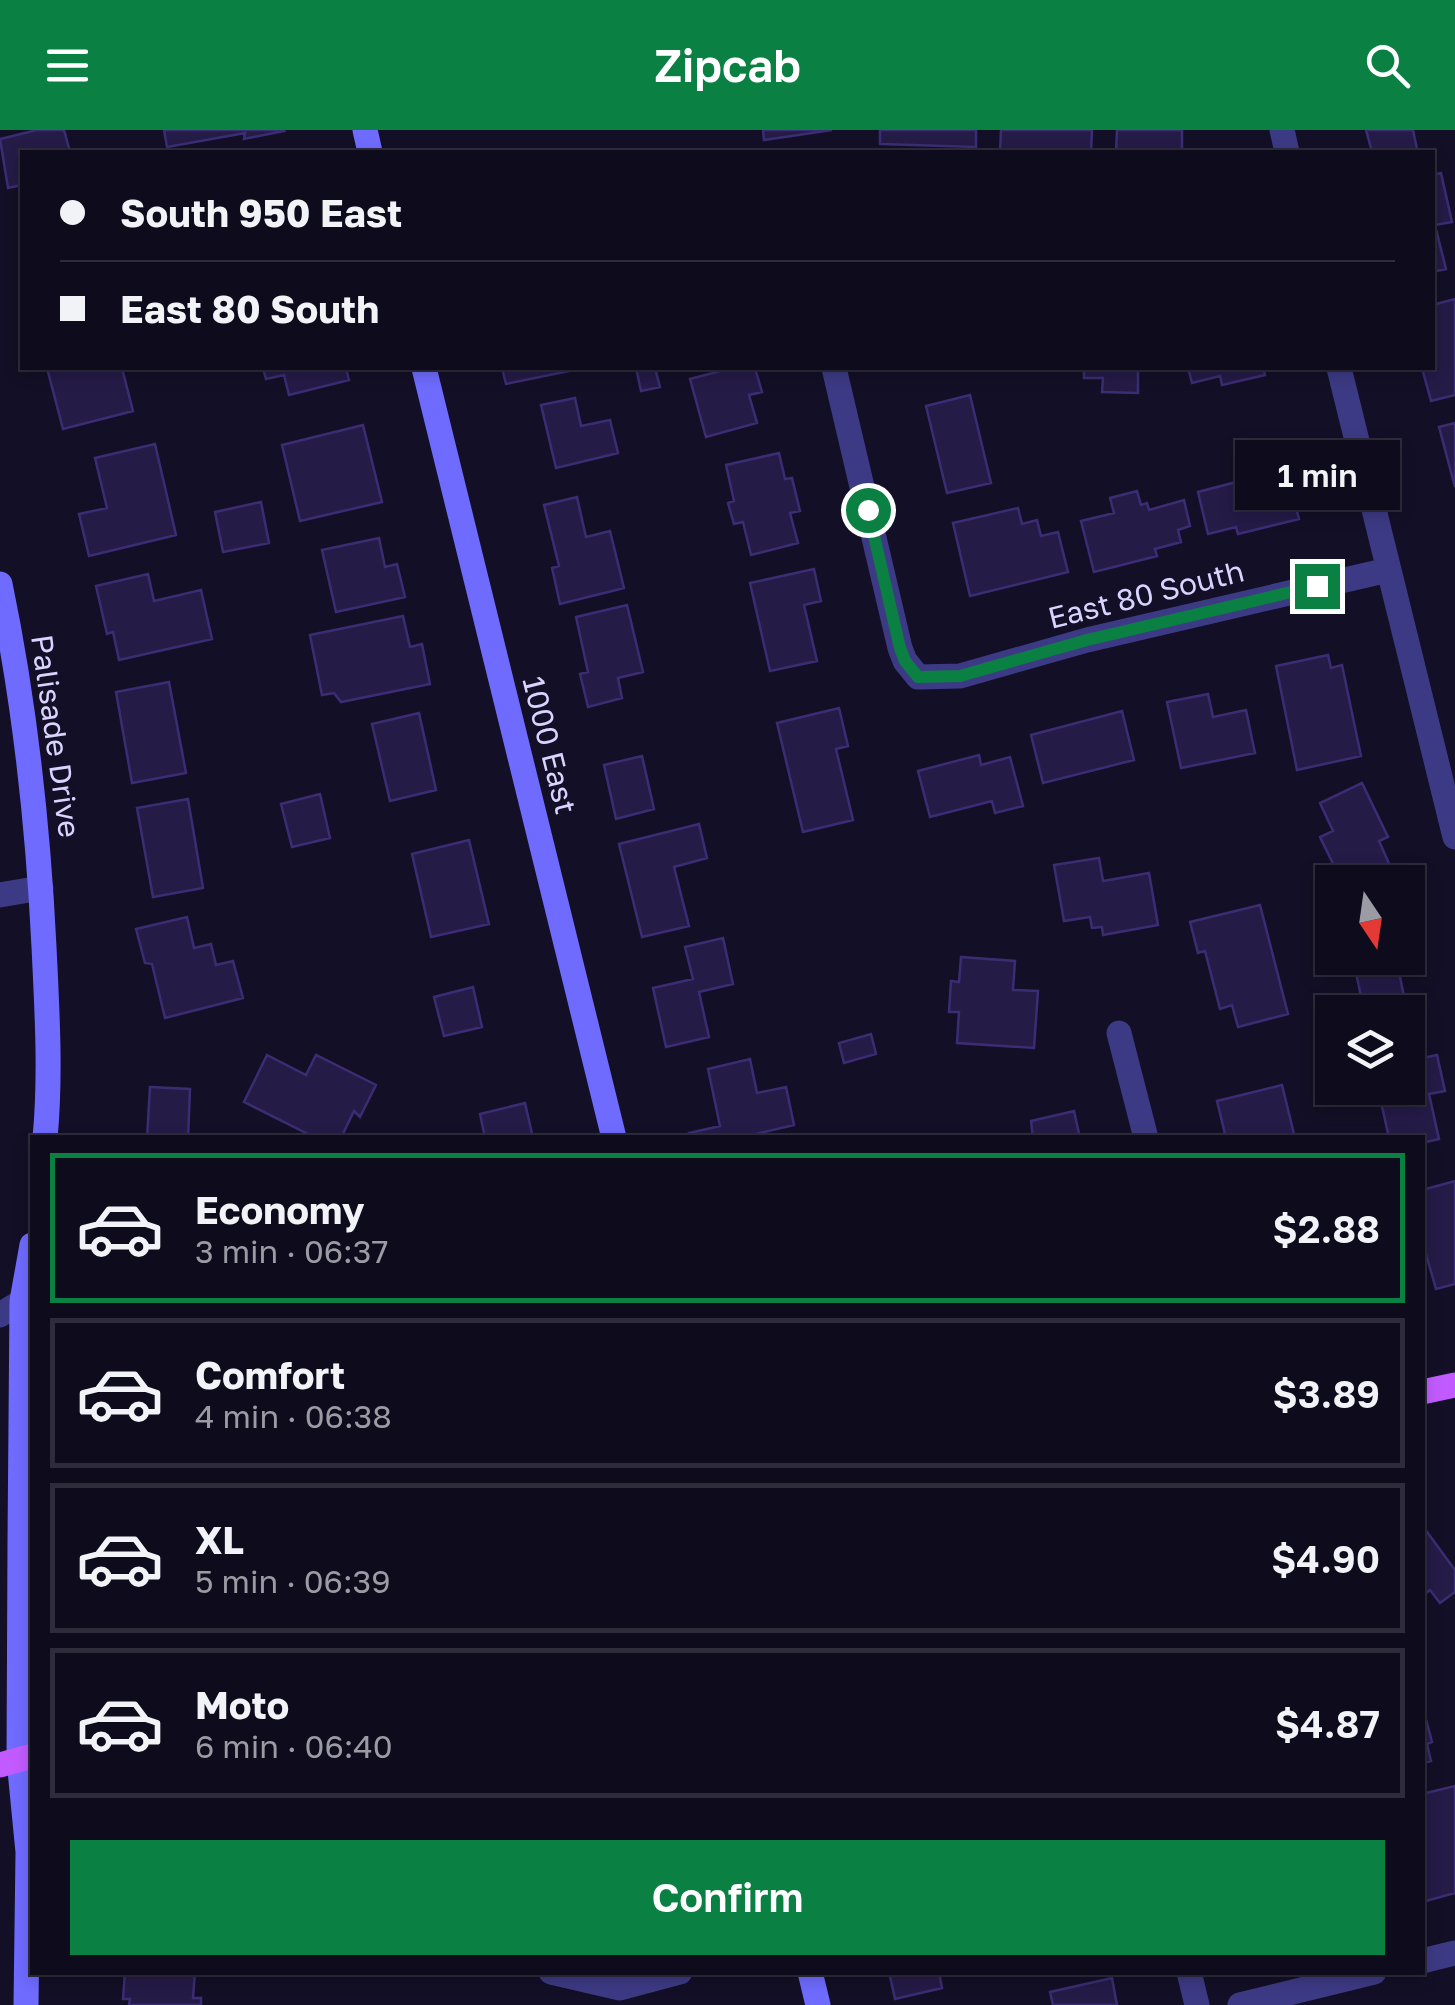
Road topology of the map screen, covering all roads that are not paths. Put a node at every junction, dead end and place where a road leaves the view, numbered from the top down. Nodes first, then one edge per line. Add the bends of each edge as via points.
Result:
1 (424, 370) edge
2 (834, 370) edge
3 (1339, 370) edge
4 (1388, 570) junction
5 (0, 584) edge
6 (1455, 836) edge
7 (41, 888) junction
8 (0, 895) edge
9 (1119, 1033) dead end
10 (45, 1135) edge
11 (613, 1135) edge
12 (1145, 1135) edge
13 (30, 1253) edge
14 (18, 1304) edge
15 (1455, 1385) edge
16 (1425, 1391) edge
17 (17, 1760) edge
18 (1455, 1953) edge
19 (1425, 1960) edge
20 (564, 1975) edge
21 (669, 1975) edge
22 (811, 1975) edge
23 (1189, 1975) edge
24 (1362, 1975) edge
25 (26, 2005) edge
26 (818, 2005) edge
27 (1196, 2005) edge
28 (1240, 2005) edge

1 - 11 street, 1000 East
2 - 4 street, East 80 South via 900,648 918,677 960,676
3 - 4 street
4 - 6 street
5 - 7 street, Palisade Drive via 28,744
7 - 8 street
7 - 10 street, Palisade Drive
9 - 12 street
13 - 14 street
14 - 17 street
15 - 16 main road
17 - 25 street via 28,1852
18 - 19 street
20 - 21 street via 620,1988
22 - 26 street
23 - 27 street
24 - 28 street

